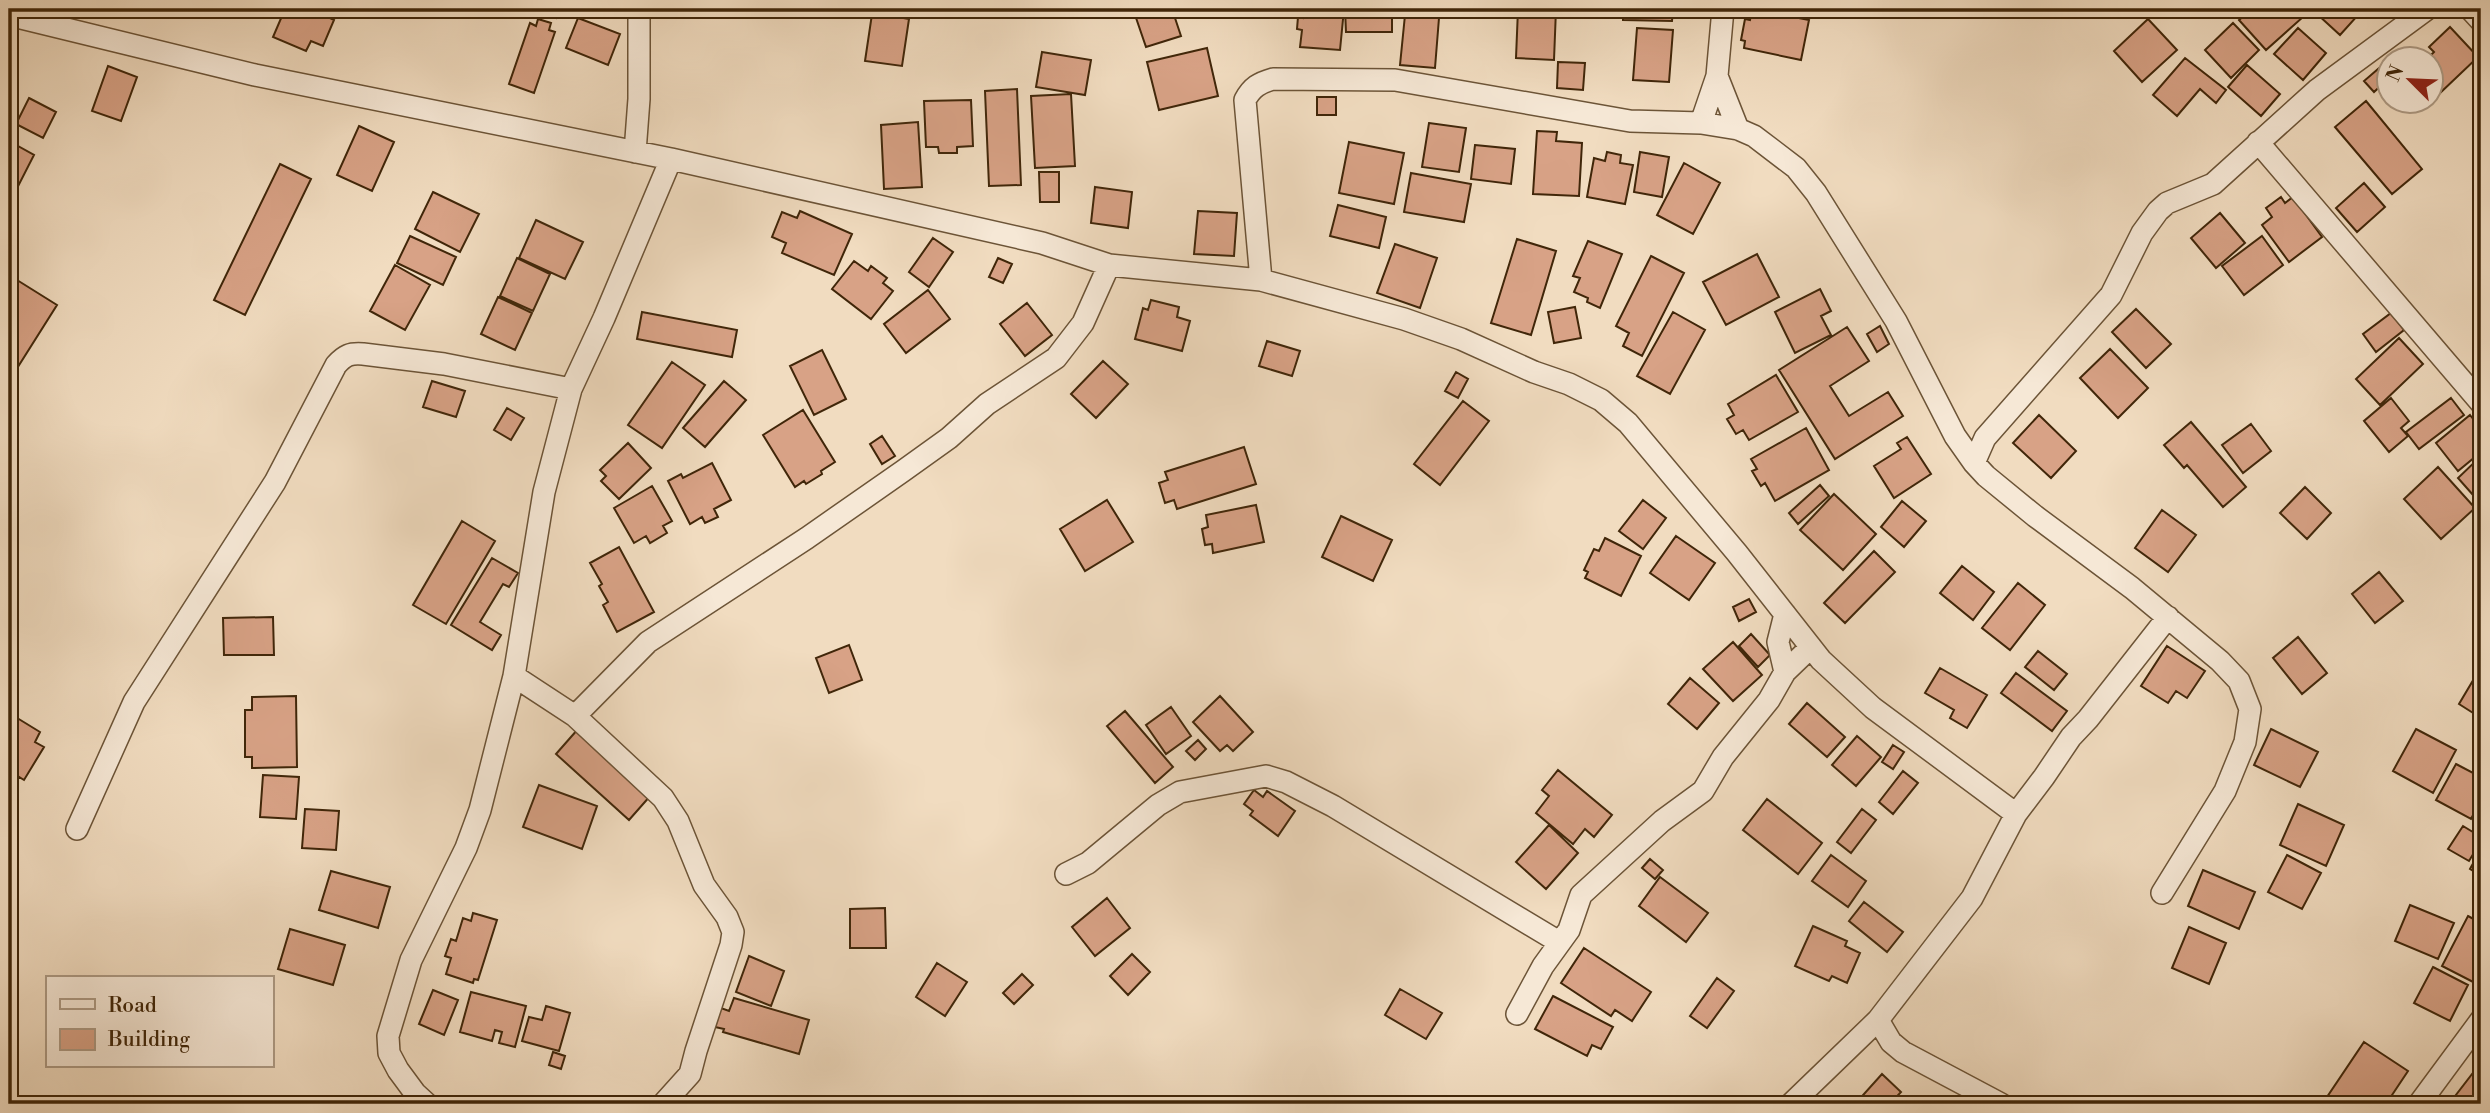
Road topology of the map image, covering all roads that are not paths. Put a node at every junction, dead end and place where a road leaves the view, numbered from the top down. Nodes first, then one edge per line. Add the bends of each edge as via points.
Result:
1 (639, 9) edge
2 (1723, 9) edge
3 (2427, 9) edge
4 (2470, 9) edge
5 (9, 15) edge
6 (2481, 21) edge
7 (1717, 76) junction
8 (1701, 123) junction
9 (1738, 129) junction
10 (2258, 142) junction
11 (635, 152) junction
12 (671, 159) junction
13 (1109, 265) junction
14 (1261, 281) junction
15 (571, 389) junction
16 (2481, 403) edge
17 (1955, 436) junction
18 (1985, 438) junction
19 (1974, 463) junction
20 (1785, 614) junction
21 (2168, 617) junction
22 (1811, 647) junction
23 (1786, 672) junction
24 (514, 676) junction
25 (575, 716) junction
26 (2016, 814) junction
27 (77, 828) dead end
28 (1066, 874) dead end
29 (2162, 893) dead end
30 (1559, 942) junction
31 (1517, 1014) dead end
32 (1878, 1020) junction
33 (2481, 1020) edge
34 (427, 1104) edge
35 (663, 1104) edge
36 (1791, 1104) edge
37 (2001, 1104) edge
38 (2419, 1104) edge

1 - 11 street
2 - 7 street
3 - 10 street via 2317,90
4 - 6 street
5 - 11 street via 256,75
7 - 8 street
7 - 9 street
8 - 9 street
8 - 14 street via 1630,121 1395,80 1273,79 1259,83 1245,100
9 - 17 street via 1776,151 1816,193 1896,321
10 - 16 street
10 - 18 street via 2213,184 2158,211 2111,295
11 - 12 street
12 - 13 street via 1042,243
12 - 15 street
13 - 14 street
13 - 25 street via 1083,323 1055,358 882,486 648,642
14 - 20 street via 1427,327 1601,400 1628,423
15 - 24 street via 544,492
15 - 27 street via 444,364 351,353 344,356 275,482 134,702
17 - 18 street
17 - 19 street
18 - 19 street
19 - 21 street via 2035,516
20 - 22 street
20 - 23 street via 1778,642
21 - 26 street
21 - 29 street via 2239,681 2250,709 2245,742 2225,790
22 - 23 street
22 - 26 street via 1873,708
23 - 30 street via 1703,791 1662,821 1581,895 1569,930
24 - 25 street
24 - 34 street via 467,848 411,960 388,1036 389,1053 398,1070
25 - 35 street via 663,798 683,832 704,886 733,932 693,1069
26 - 32 street via 1972,898
28 - 30 street via 1088,863 1157,805 1180,792 1266,776 1333,806
30 - 31 street
32 - 36 street
32 - 37 street via 1903,1052
33 - 38 street

